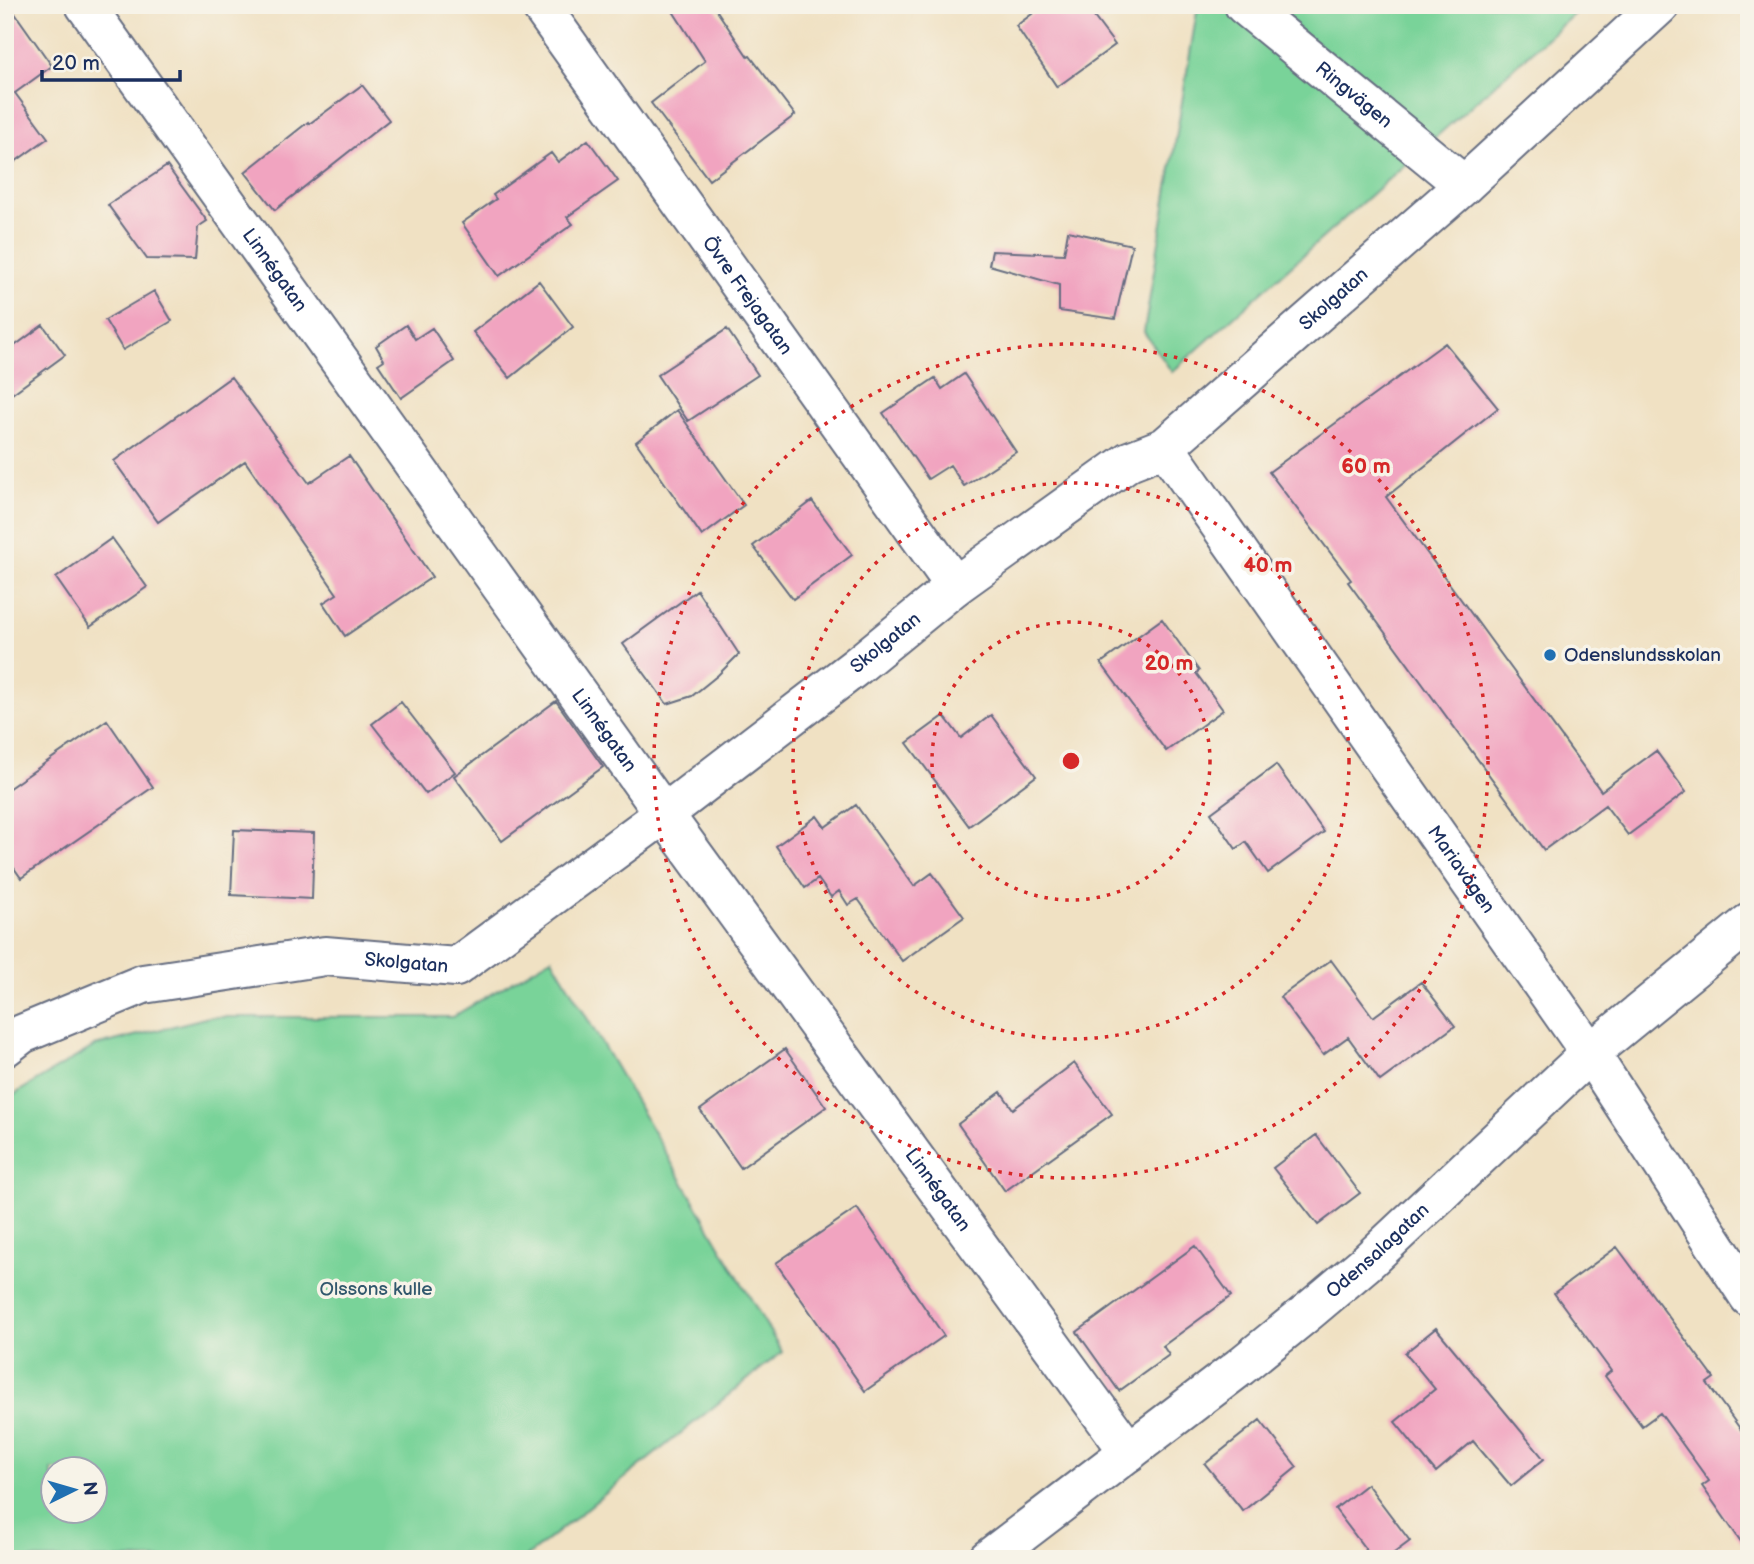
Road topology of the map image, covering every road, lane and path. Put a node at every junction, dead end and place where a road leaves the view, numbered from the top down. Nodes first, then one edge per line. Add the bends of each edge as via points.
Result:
1 (85, 5) edge
2 (540, 5) edge
3 (1244, 5) edge
4 (1660, 5) edge
5 (1464, 185) junction
6 (1165, 447) junction
7 (955, 586) junction
8 (664, 814) junction
9 (1749, 923) edge
10 (11, 1032) edge
11 (1590, 1053) junction
12 (1749, 1297) edge
13 (1129, 1451) junction
14 (989, 1559) edge

1 - 8 street, Linnégatan
2 - 7 street, Övre Frejagatan
3 - 5 street, Ringvägen
4 - 5 street, Skolgatan
5 - 6 street, Skolgatan
6 - 7 street, Skolgatan via 1129,461
6 - 11 street, Mariavägen
7 - 8 street, Skolgatan
8 - 10 street, Skolgatan via 456,967 326,956 144,984
8 - 13 street, Linnégatan
9 - 11 street, Odensalagatan
11 - 12 street, Mariavägen
11 - 13 street, Odensalagatan via 1366,1263
13 - 14 street, Odensalagatan

